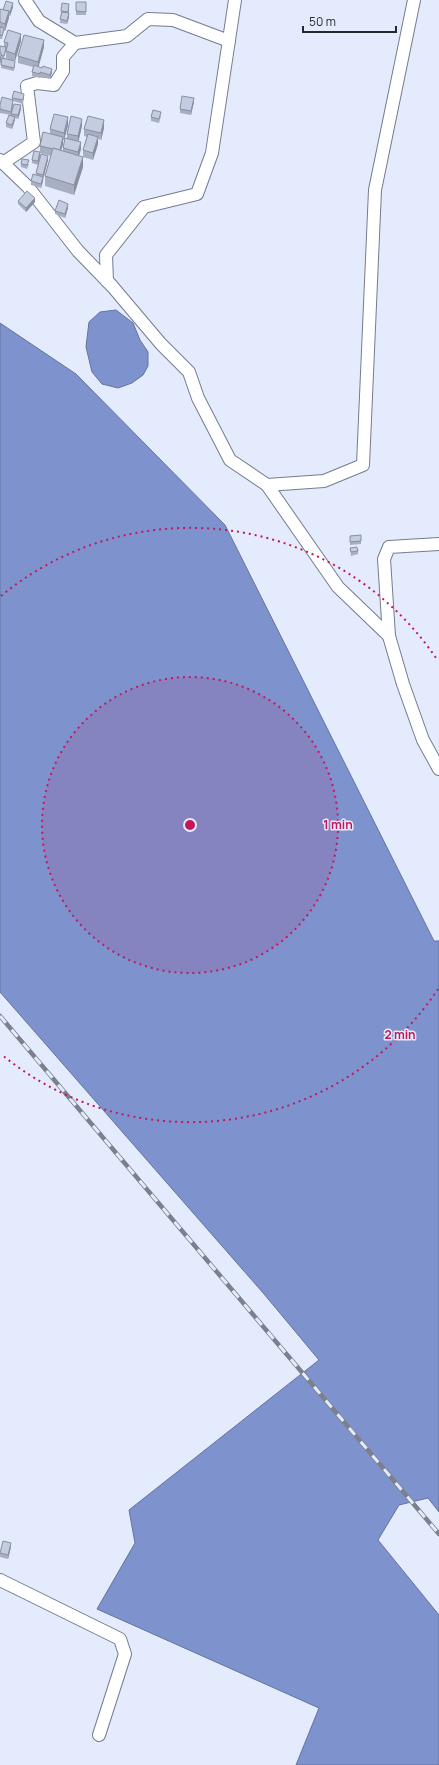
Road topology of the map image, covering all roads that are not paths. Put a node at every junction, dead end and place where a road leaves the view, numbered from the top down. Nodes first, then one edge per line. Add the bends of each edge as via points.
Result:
1 (25, 0) edge
2 (235, 0) edge
3 (414, 0) edge
4 (229, 41) junction
5 (75, 43) junction
6 (1, 162) edge
7 (107, 281) junction
8 (267, 485) junction
9 (439, 544) edge
10 (389, 636) junction
11 (439, 770) edge
12 (0, 1580) edge
13 (99, 1735) dead end

1 - 5 street via 39,20
2 - 4 street
3 - 8 street via 376,190 362,465 324,481
4 - 5 street via 174,20 148,19 127,36
4 - 7 street via 212,153 197,194 144,207 106,255
5 - 6 street via 63,57 63,71 54,85 37,83 26,86 34,142
6 - 7 street via 28,187 78,251
7 - 8 street via 161,344 189,372 198,398 230,460
8 - 10 street via 338,587
9 - 10 street via 389,547 384,559
10 - 11 street via 422,740
12 - 13 street via 120,1639 125,1654

